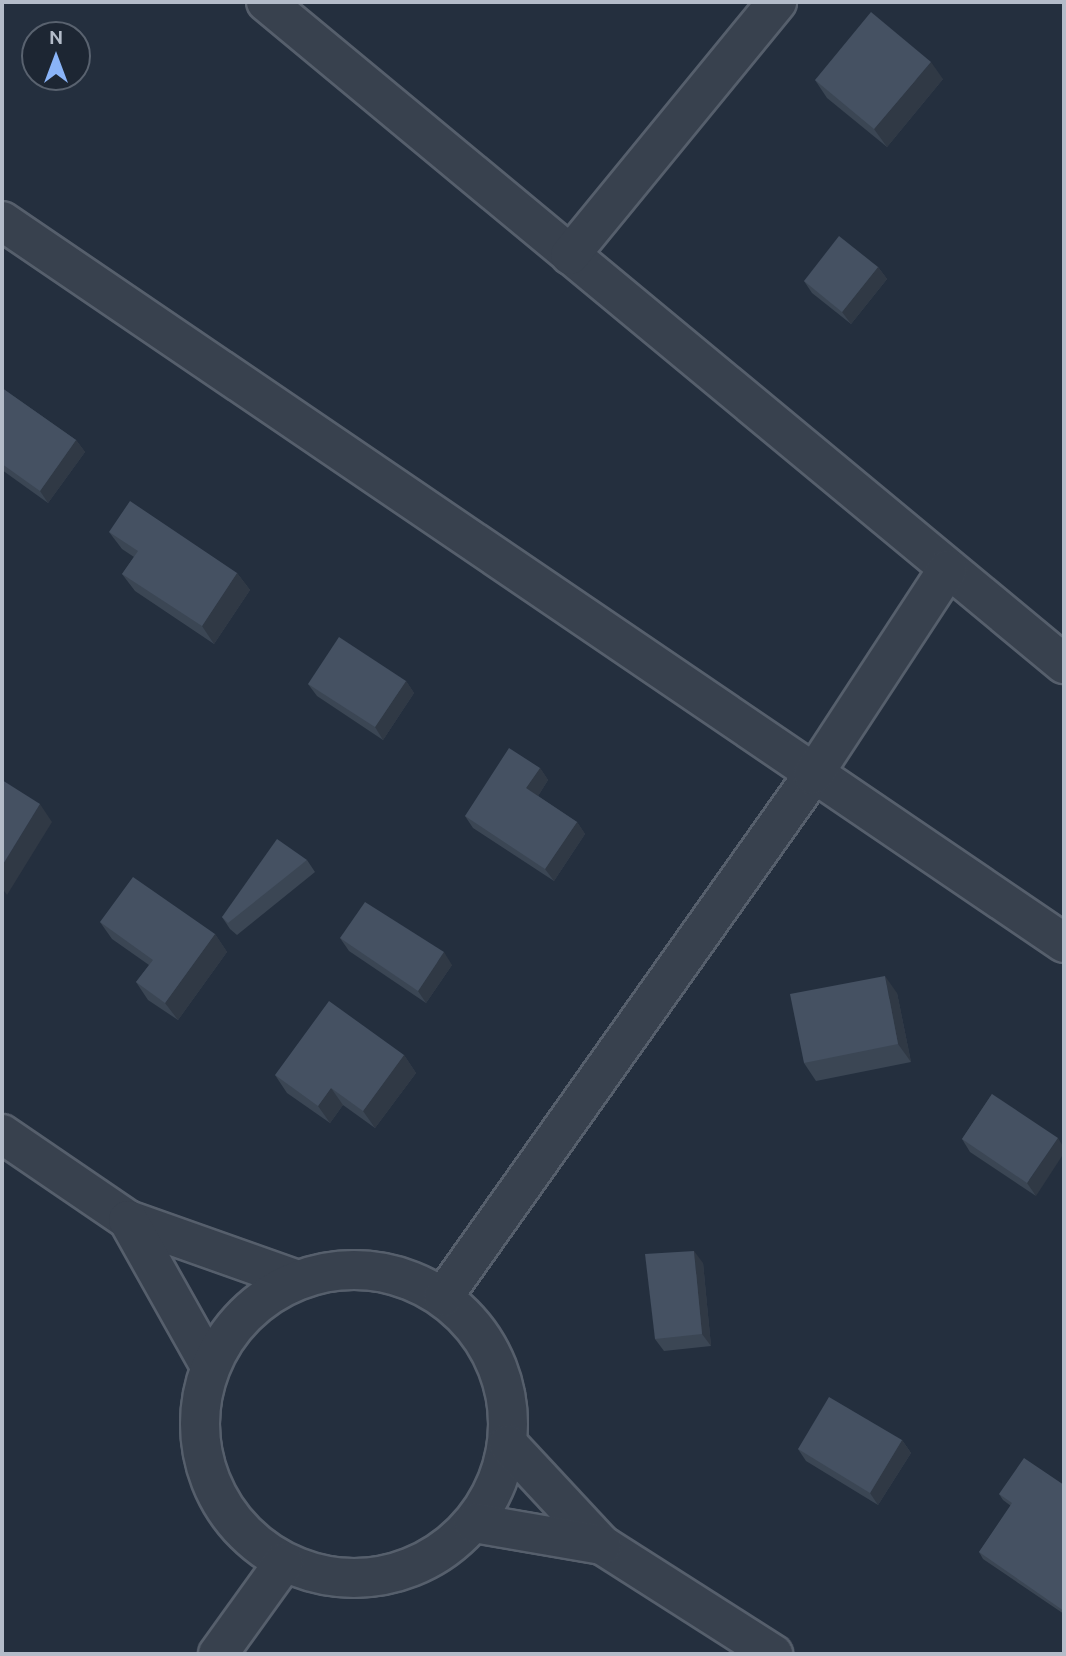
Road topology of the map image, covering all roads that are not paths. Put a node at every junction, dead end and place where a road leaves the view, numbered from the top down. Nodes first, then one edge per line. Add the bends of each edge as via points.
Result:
1 (266, 2) edge
2 (777, 2) edge
3 (2, 221) edge
4 (570, 255) junction
5 (947, 569) junction
6 (1064, 664) edge
7 (813, 775) junction
8 (1064, 943) edge
9 (2, 1134) edge
10 (128, 1220) junction
11 (297, 1280) junction
12 (443, 1297) junction
13 (210, 1366) junction
14 (508, 1444) junction
15 (474, 1523) junction
16 (603, 1545) junction
17 (284, 1562) junction
18 (218, 1654) edge
19 (773, 1654) edge

1 - 4 street
2 - 4 street
3 - 7 street
4 - 5 street
5 - 6 street
5 - 7 street
7 - 8 street
7 - 12 street
9 - 10 street
10 - 11 street
10 - 13 street
11 - 12 street via 334,1271 372,1271 410,1280
11 - 13 street via 261,1301 231,1330
12 - 14 street via 483,1338 505,1388
13 - 17 street via 199,1422 209,1478 238,1527
14 - 15 street via 496,1486
14 - 16 street
15 - 16 street
15 - 17 street via 443,1551 406,1570 365,1578 323,1576
16 - 19 street
17 - 18 street

